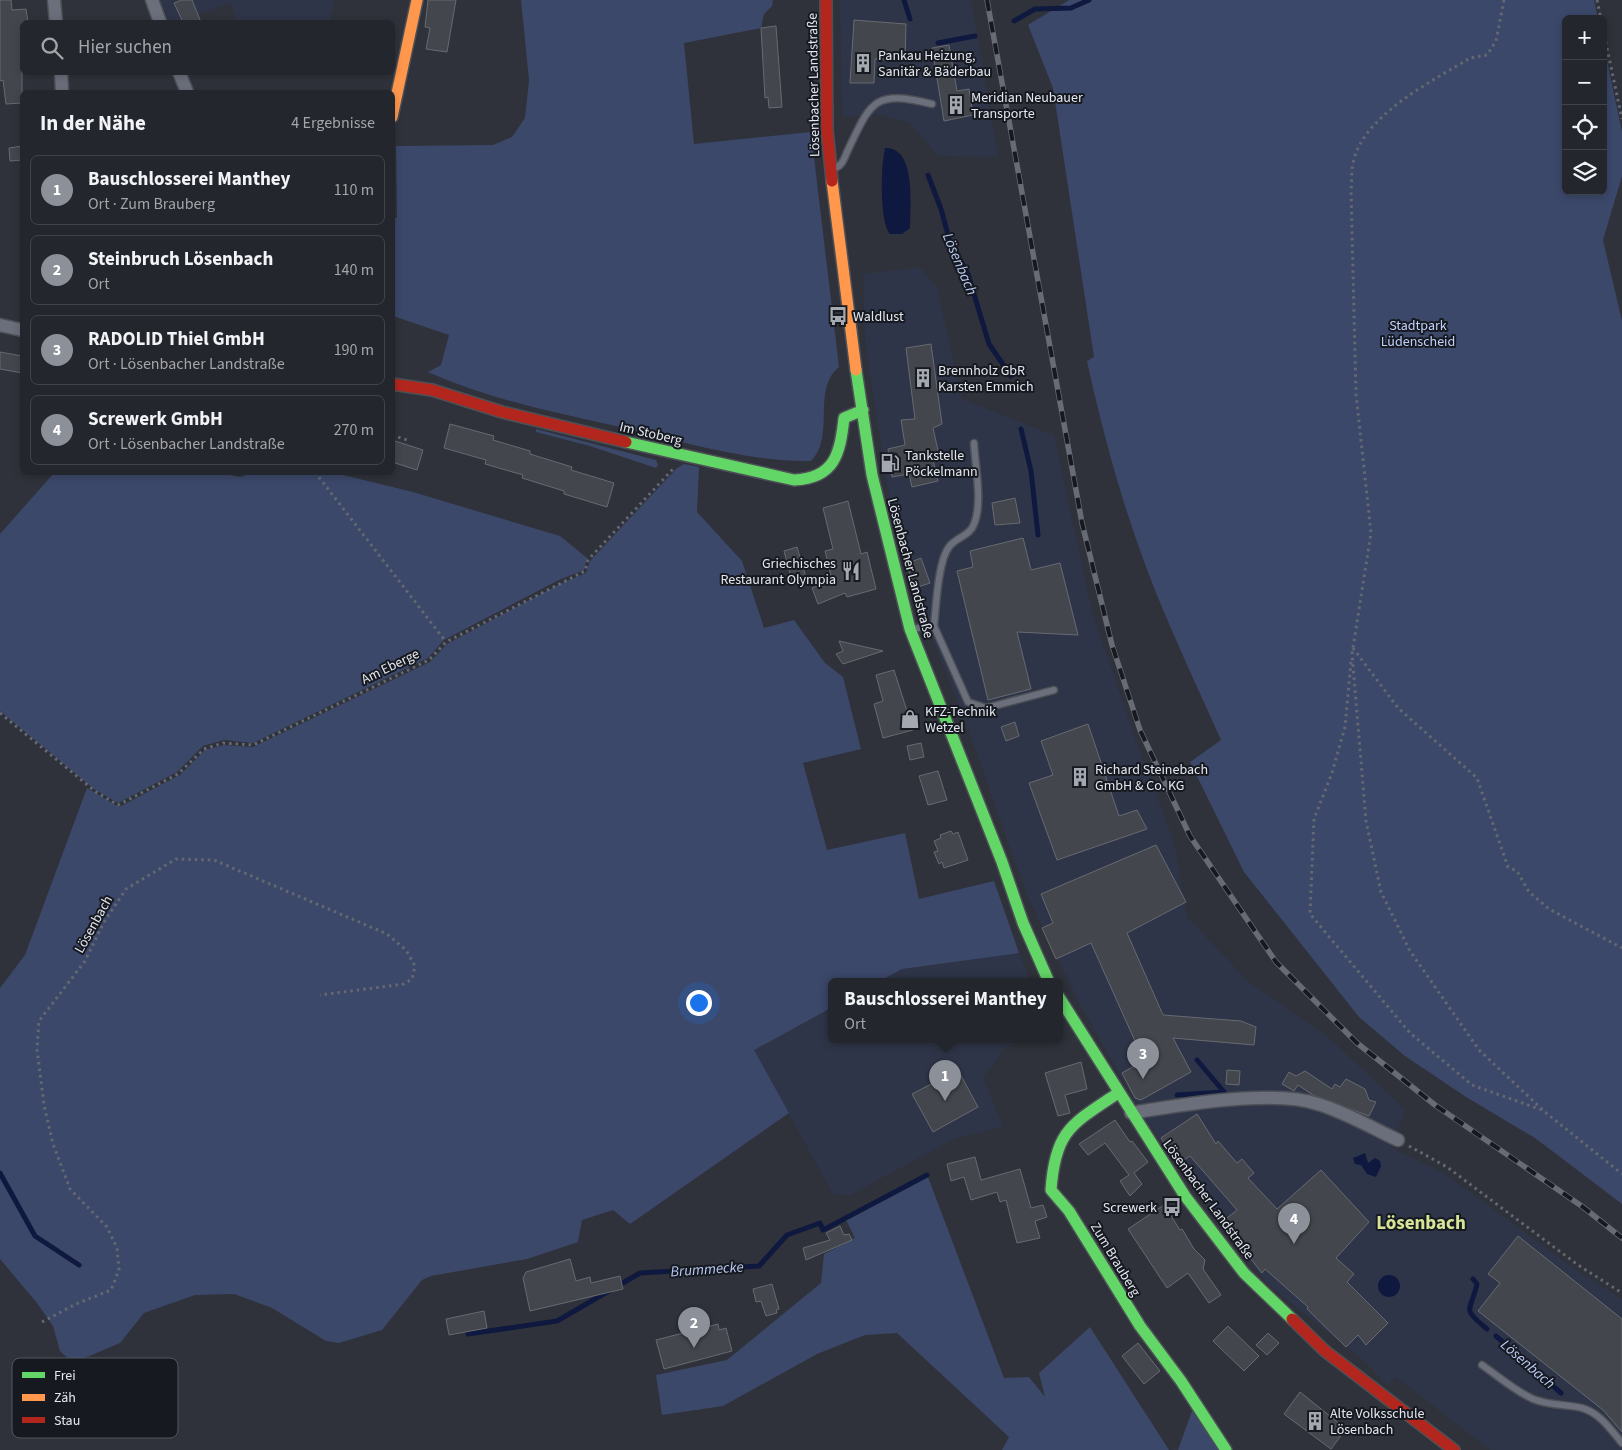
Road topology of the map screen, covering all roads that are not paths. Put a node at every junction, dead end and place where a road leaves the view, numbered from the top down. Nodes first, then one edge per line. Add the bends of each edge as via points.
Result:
1 (54, 0) edge
2 (152, 0) edge
3 (417, 0) edge
4 (826, 0) edge
5 (56, 20) edge
6 (159, 20) edge
7 (61, 75) edge
8 (181, 75) edge
9 (62, 90) edge
10 (186, 90) edge
11 (395, 104) edge
12 (932, 104) dead end
13 (831, 170) junction
14 (0, 325) edge
15 (20, 330) edge
16 (395, 384) edge
17 (863, 410) junction
18 (974, 443) dead end
19 (934, 626) junction
20 (910, 629) junction
21 (1054, 690) dead end
22 (1047, 978) edge
23 (1063, 1004) edge
24 (1118, 1093) junction
25 (1131, 1113) junction
26 (1398, 1140) road end
27 (1482, 1365) dead end
28 (1622, 1444) edge
29 (1226, 1450) edge
30 (1454, 1450) edge

1 - 5 street
2 - 6 street
3 - 11 main road
4 - 13 main road, Lösenbacher Landstraße
7 - 9 street
8 - 10 street
12 - 13 lane, Lösenbacher Landstraße via 891,97 877,102 862,121 842,163
13 - 17 main road, Lösenbacher Landstraße
14 - 15 street
16 - 17 main road, Im Stoberg via 417,387 489,409 680,455 804,480 822,473 834,463 842,444 844,418
17 - 20 main road, Lösenbacher Landstraße via 872,475
18 - 19 lane via 978,505 974,524 966,535 949,547 940,577
19 - 20 lane
19 - 21 lane via 968,702 986,708
20 - 22 main road, Lösenbacher Landstraße
23 - 24 main road, Lösenbacher Landstraße
24 - 25 main road, Lösenbacher Landstraße
24 - 29 main road, Zum Brauberg via 1064,1131 1054,1156 1051,1190 1069,1211 1140,1326
25 - 26 street via 1177,1105 1288,1098 1318,1104
25 - 30 main road, Lösenbacher Landstraße via 1185,1196 1244,1273 1325,1351
27 - 28 lane via 1532,1398 1592,1412

